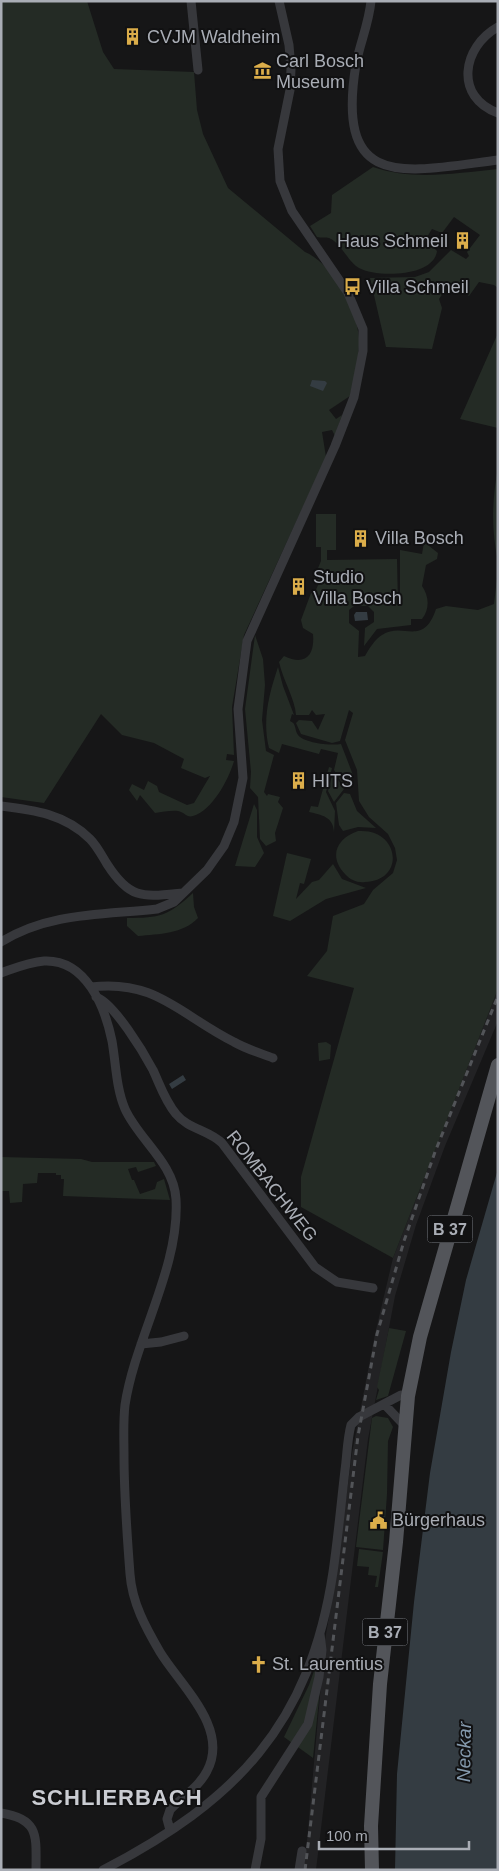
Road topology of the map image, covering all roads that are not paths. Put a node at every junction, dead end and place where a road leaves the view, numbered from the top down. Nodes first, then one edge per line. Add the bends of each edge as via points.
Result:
1 (191, 1) edge
2 (279, 1) edge
3 (371, 1) edge
4 (498, 27) edge
5 (198, 70) dead end
6 (498, 113) edge
7 (498, 160) edge
8 (1, 806) edge
9 (182, 893) junction
10 (1, 942) edge
11 (1, 973) edge
12 (91, 987) junction
13 (96, 997) junction
14 (273, 1058) dead end
15 (498, 1065) edge
16 (372, 1288) dead end
17 (184, 1336) dead end
18 (141, 1344) junction
19 (408, 1396) junction
20 (385, 1405) junction
21 (406, 1426) junction
22 (320, 1632) junction
23 (1, 1813) edge
24 (170, 1830) junction
25 (302, 1851) dead end
26 (36, 1870) edge
27 (103, 1870) edge
28 (255, 1870) edge
29 (299, 1870) edge
30 (372, 1870) edge

1 - 5 street
2 - 9 street via 291,69 289,97 278,149 280,181 292,211 348,293 363,329 363,351 354,397 335,446 247,641 238,709 243,778 234,822 214,862
3 - 7 street via 369,21 356,65 354,90 354,129 364,152 381,164 402,168
4 - 6 street via 480,40 469,57 467,70 477,100
8 - 9 street via 43,811 76,828 90,839 120,883 132,893 155,896
9 - 10 street via 163,908 52,920
11 - 12 street, ROMBACHWEG via 32,963 57,962 81,974
12 - 13 street, ROMBACHWEG
12 - 14 street via 124,986 144,990 234,1043
13 - 16 street, ROMBACHWEG via 107,1003 146,1057 177,1116 222,1143 315,1267 337,1282
13 - 18 street via 109,1030 125,1109 168,1172 176,1196 174,1234
15 - 19 main road, B 37 via 422,1328
17 - 18 street
18 - 24 street via 125,1406 125,1494 130,1577 136,1603 161,1654 203,1714 212,1741 207,1771 170,1810 166,1819
19 - 20 street via 401,1395
19 - 21 main road, B 37
20 - 21 street
20 - 22 street via 359,1416 351,1425 333,1575
21 - 30 main road, B 37 via 380,1684 372,1810
22 - 24 street via 298,1692 268,1745 223,1791
22 - 28 street via 322,1650 313,1707 298,1741 261,1797 261,1838
23 - 26 street via 18,1816 33,1829
24 - 27 street
25 - 29 street

